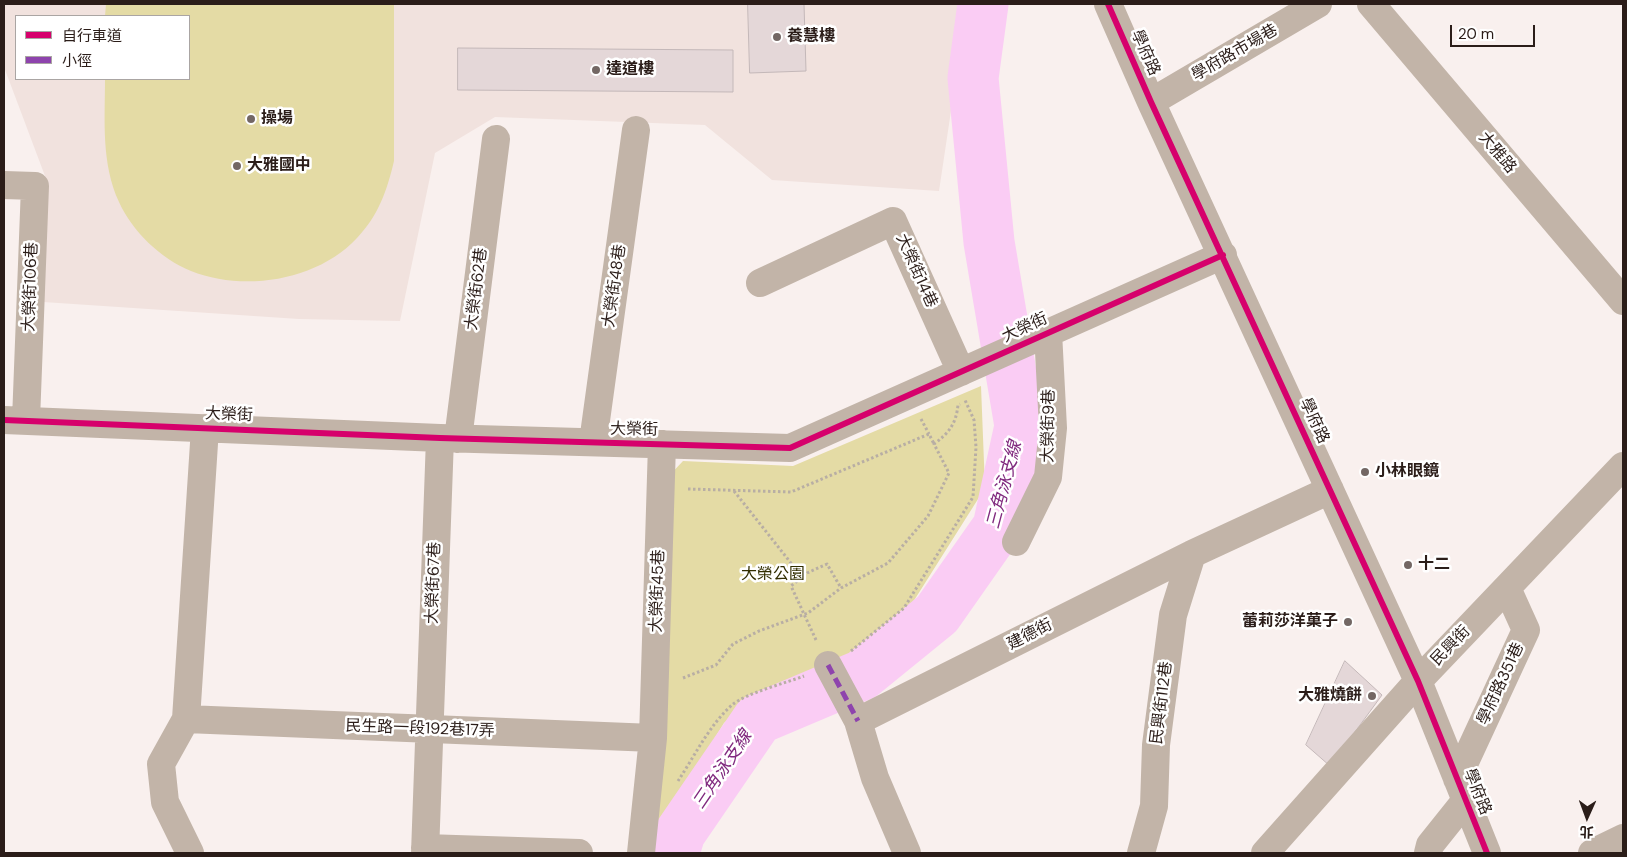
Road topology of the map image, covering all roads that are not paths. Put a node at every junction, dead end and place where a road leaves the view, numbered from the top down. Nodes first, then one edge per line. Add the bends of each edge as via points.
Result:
1 (1108, 4) edge
2 (1318, 4) edge
3 (1371, 4) edge
4 (1151, 102) junction
5 (636, 130) dead end
6 (496, 139) dead end
7 (4, 185) edge
8 (1222, 256) junction
9 (760, 283) dead end
10 (1623, 301) edge
11 (1042, 335) junction
12 (968, 369) junction
13 (15, 420) edge
14 (205, 428) junction
15 (449, 438) junction
16 (593, 442) junction
17 (662, 444) junction
18 (1623, 466) edge
19 (1330, 490) junction
20 (1016, 542) dead end
21 (1192, 554) junction
22 (1507, 588) junction
23 (828, 665) road end
24 (1418, 681) junction
25 (186, 719) junction
26 (858, 721) junction
27 (429, 729) junction
28 (653, 738) junction
29 (1462, 790) junction
30 (1623, 838) edge
31 (425, 851) edge
32 (190, 853) edge
33 (579, 853) edge
34 (641, 853) edge
35 (907, 853) edge
36 (1141, 853) edge
37 (1265, 853) edge
38 (1428, 853) edge
39 (1487, 853) edge
40 (1592, 853) edge

1 - 4 street, 學府路
2 - 4 street, 學府路市場巷
3 - 10 street, 大雅路
4 - 8 street, 學府路
5 - 16 street, 大榮街48巷
6 - 15 street, 大榮街62巷
7 - 13 street, 大榮街106巷 via 35,186
8 - 11 street, 大榮街
8 - 19 street, 學府路
9 - 12 street, 大榮街14巷 via 893,221
11 - 12 street, 大榮街
11 - 20 street, 大榮街9巷 via 1053,428 1048,477
12 - 17 street, 大榮街 via 790,448
13 - 14 street, 大榮街
14 - 15 street, 大榮街
14 - 25 street
15 - 16 street, 大榮街
15 - 27 street, 大榮街67巷
16 - 17 street, 大榮街
17 - 28 street, 大榮街45巷
18 - 22 street, 民興街
19 - 21 street, 建德街
19 - 24 street, 學府路
21 - 26 street, 建德街
21 - 36 street, 民興街112巷 via 1173,615 1156,745 1154,806
22 - 24 street, 民興街
22 - 29 street, 學府路351巷 via 1526,630
23 - 26 street
24 - 29 street, 學府路
24 - 37 street, 民興街
25 - 27 street, 民生路一段192巷17弄
25 - 32 street via 161,764 165,802
26 - 35 street via 875,778
27 - 28 street, 民生路一段192巷17弄
27 - 31 street, 大榮街67巷
28 - 34 street, 大榮街45巷
29 - 38 street, 學府路351巷
29 - 39 street, 學府路
30 - 40 street
31 - 33 street

